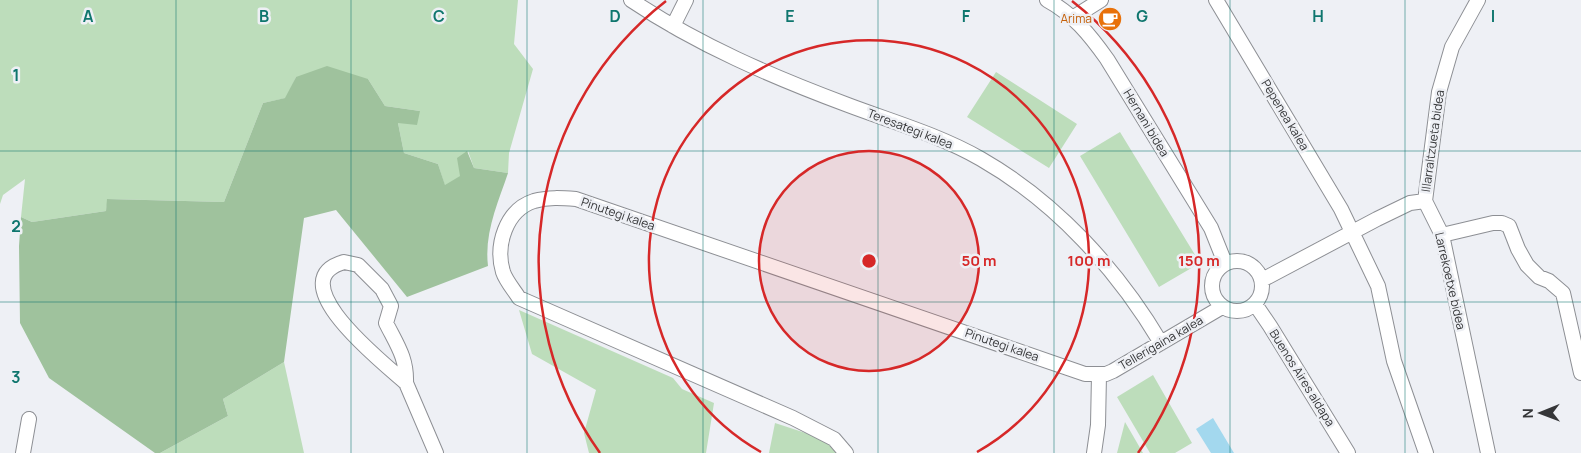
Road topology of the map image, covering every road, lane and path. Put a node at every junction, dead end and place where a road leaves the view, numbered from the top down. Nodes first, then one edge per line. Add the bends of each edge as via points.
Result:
1 (631, 0) edge
2 (686, 0) edge
3 (1046, 0) edge
4 (1100, 0) edge
5 (1216, 0) edge
6 (1478, 0) edge
7 (1074, 17) junction
8 (673, 26) junction
9 (1424, 201) junction
10 (1353, 231) junction
11 (1442, 235) junction
12 (1225, 263) junction
13 (1262, 280) junction
14 (1255, 304) junction
15 (1222, 307) junction
16 (1161, 343) junction
17 (1581, 373) edge
18 (1099, 375) junction
19 (406, 383) junction
20 (29, 419) dead end
21 (23, 453) edge
22 (436, 453) edge
23 (846, 453) edge
24 (1094, 453) edge
25 (1348, 453) edge
26 (1426, 453) edge
27 (1488, 453) edge

1 - 8 street, Teresategi kalea
2 - 8 street
3 - 7 street, Hernani bidea
4 - 7 street
5 - 10 street, Pepenea kalea
6 - 9 street, Illarraltzueta bidea via 1452,47 1439,92
7 - 12 street, Hernani bidea via 1107,59 1211,228
8 - 16 street, Teresategi kalea via 785,81 928,134 980,159 1026,187 1097,254 1125,287
9 - 10 street via 1410,203
9 - 11 street, Larrekoetxe bidea
10 - 13 street
10 - 26 street, Pepenea kalea via 1378,286 1394,361
11 - 17 street via 1493,223 1510,226 1527,265 1563,293
11 - 27 street, Larrekoetxe bidea
12 - 13 street via 1248,262 1259,272
12 - 15 street via 1212,280 1213,295
13 - 14 street via 1260,297
14 - 15 street via 1239,311
14 - 25 street, Buenos Aires aldapa
15 - 16 street, Tellerigaina kalea
16 - 18 street, Tellerigaina kalea via 1112,372
18 - 23 street, Pinutegi kalea via 1081,373 576,199 556,197 533,202 516,212 503,234 499,252 504,273 519,298 793,418 834,439
18 - 24 street
19 - 19 street via 348,329 328,303 321,282 334,265 344,262 358,265 382,289 390,306 386,324 405,359
19 - 22 street
20 - 21 street

